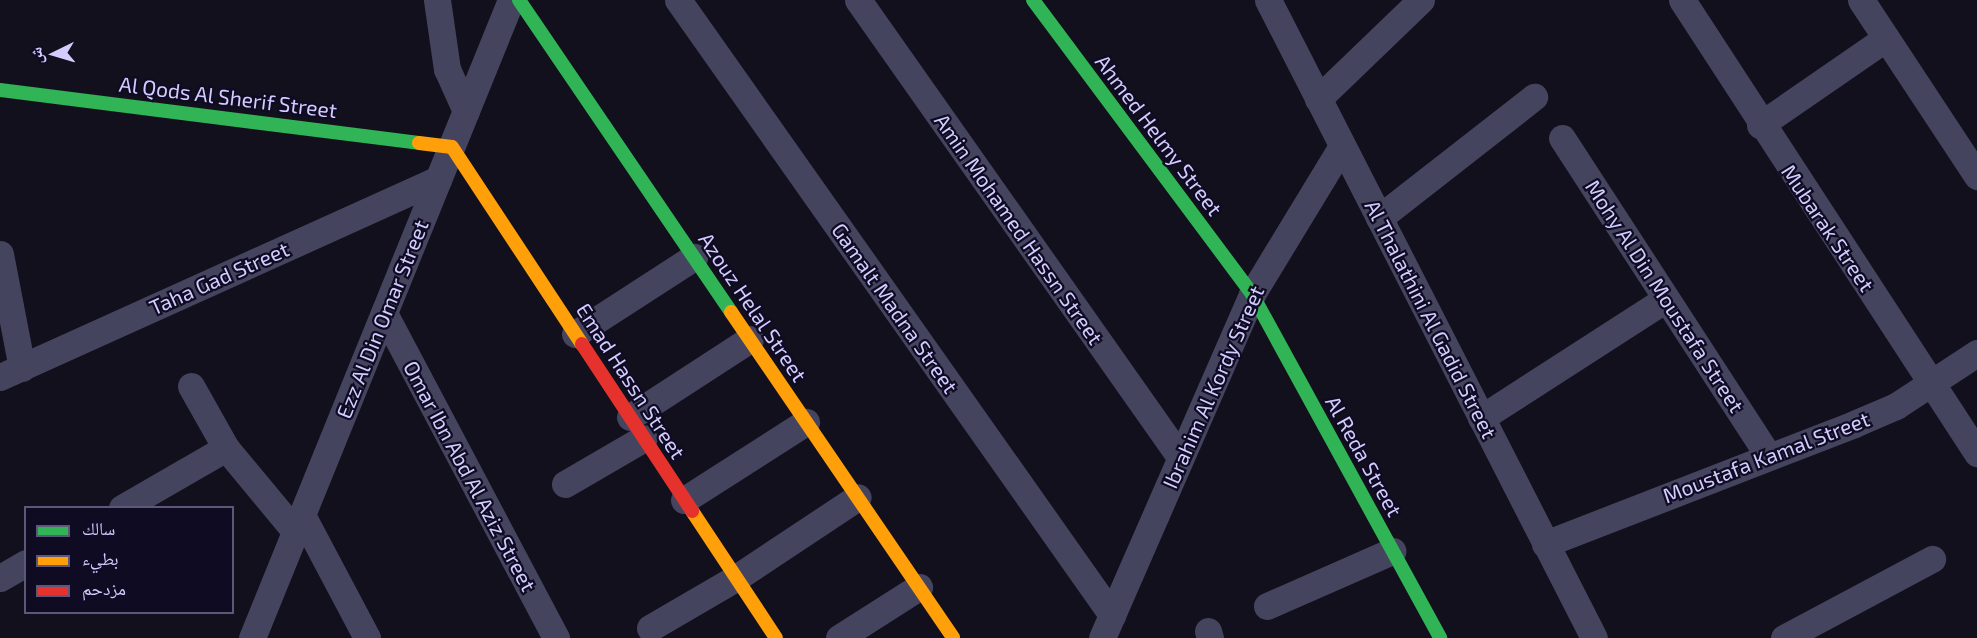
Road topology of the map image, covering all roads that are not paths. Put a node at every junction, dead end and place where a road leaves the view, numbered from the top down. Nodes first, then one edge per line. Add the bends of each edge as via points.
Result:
1 (437, 0) edge
2 (512, 0) edge
3 (519, 0) edge
4 (678, 0) edge
5 (858, 0) edge
6 (1033, 0) edge
7 (1268, 0) edge
8 (1421, 0) edge
9 (1682, 0) edge
10 (1861, 0) edge
11 (1886, 38) junction
12 (0, 90) edge
13 (1534, 97) dead end
14 (1318, 99) junction
15 (466, 111) junction
16 (1760, 125) junction
17 (1562, 138) dead end
18 (1342, 146) junction
19 (452, 147) junction
20 (1977, 176) edge
21 (438, 179) junction
22 (1379, 218) junction
23 (0, 254) edge
24 (694, 257) junction
25 (1252, 294) junction
26 (1666, 299) junction
27 (384, 313) junction
28 (575, 334) junction
29 (750, 339) junction
30 (1977, 353) edge
31 (11, 372) edge
32 (1932, 384) junction
33 (190, 386) dead end
34 (1481, 418) junction
35 (806, 422) junction
36 (637, 427) junction
37 (226, 448) junction
38 (1977, 453) edge
39 (1768, 455) junction
40 (1180, 457) junction
41 (565, 484) dead end
42 (858, 497) junction
43 (684, 500) junction
44 (124, 506) edge
45 (299, 523) junction
46 (1545, 544) junction
47 (1392, 551) junction
48 (1932, 559) dead end
49 (24, 564) edge
50 (0, 578) edge
51 (736, 578) junction
52 (919, 587) junction
53 (1267, 606) dead end
54 (1107, 627) edge
55 (650, 628) dead end
56 (252, 638) edge
57 (367, 638) edge
58 (556, 638) edge
59 (776, 638) edge
60 (839, 638) edge
61 (953, 638) edge
62 (1440, 638) edge
63 (1594, 638) edge
64 (1784, 638) edge

1 - 15 street via 447,69
2 - 15 street, Ezz Al Din Omar Street
3 - 24 street, Azouz Helal Street
4 - 54 street, Gamalt Madna Street
5 - 40 street, Amin Mohamed Hassn Street
6 - 25 street, Ahmed Helmy Street
7 - 14 street, Al Thalathini Al Gadid Street
8 - 14 street
9 - 16 street, Mubarak Street
10 - 11 street
11 - 16 street
11 - 20 street
12 - 19 street, Al Qods Al Sherif Street
13 - 22 street
14 - 18 street, Al Thalathini Al Gadid Street
15 - 19 street, Ezz Al Din Omar Street
16 - 32 street, Mubarak Street
17 - 26 street, Mohy Al Din Moustafa Street
18 - 22 street, Al Thalathini Al Gadid Street
18 - 25 street, Ibrahim Al Kordy Street
19 - 21 street, Ezz Al Din Omar Street
19 - 28 street, Emad Hassn Street
21 - 27 street, Ezz Al Din Omar Street
21 - 31 street, Taha Gad Street
22 - 34 street, Al Thalathini Al Gadid Street
23 - 31 street
24 - 28 street
24 - 29 street, Azouz Helal Street
25 - 40 street, Ibrahim Al Kordy Street
25 - 47 street, Al Reda Street
26 - 34 street
26 - 39 street, Mohy Al Din Moustafa Street
27 - 45 street, Ezz Al Din Omar Street
27 - 58 street, Omar Ibn Abd Al Aziz Street
28 - 36 street, Emad Hassn Street
29 - 35 street, Azouz Helal Street
29 - 36 street
30 - 32 street, Moustafa Kamal Street
32 - 38 street, Mubarak Street
32 - 39 street, Moustafa Kamal Street via 1854,424
33 - 37 street
34 - 46 street, Al Thalathini Al Gadid Street
35 - 42 street, Azouz Helal Street
35 - 43 street
36 - 41 street
36 - 43 street, Emad Hassn Street
37 - 44 street
37 - 45 street
39 - 46 street, Moustafa Kamal Street
40 - 54 street, Ibrahim Al Kordy Street
42 - 51 street
42 - 52 street, Azouz Helal Street
43 - 51 street, Emad Hassn Street
45 - 56 street, Ezz Al Din Omar Street
45 - 57 street
46 - 63 street, Al Thalathini Al Gadid Street
47 - 53 street
47 - 62 street, Al Reda Street
48 - 64 street
49 - 50 street
51 - 55 street
51 - 59 street, Emad Hassn Street
52 - 60 street
52 - 61 street, Azouz Helal Street

